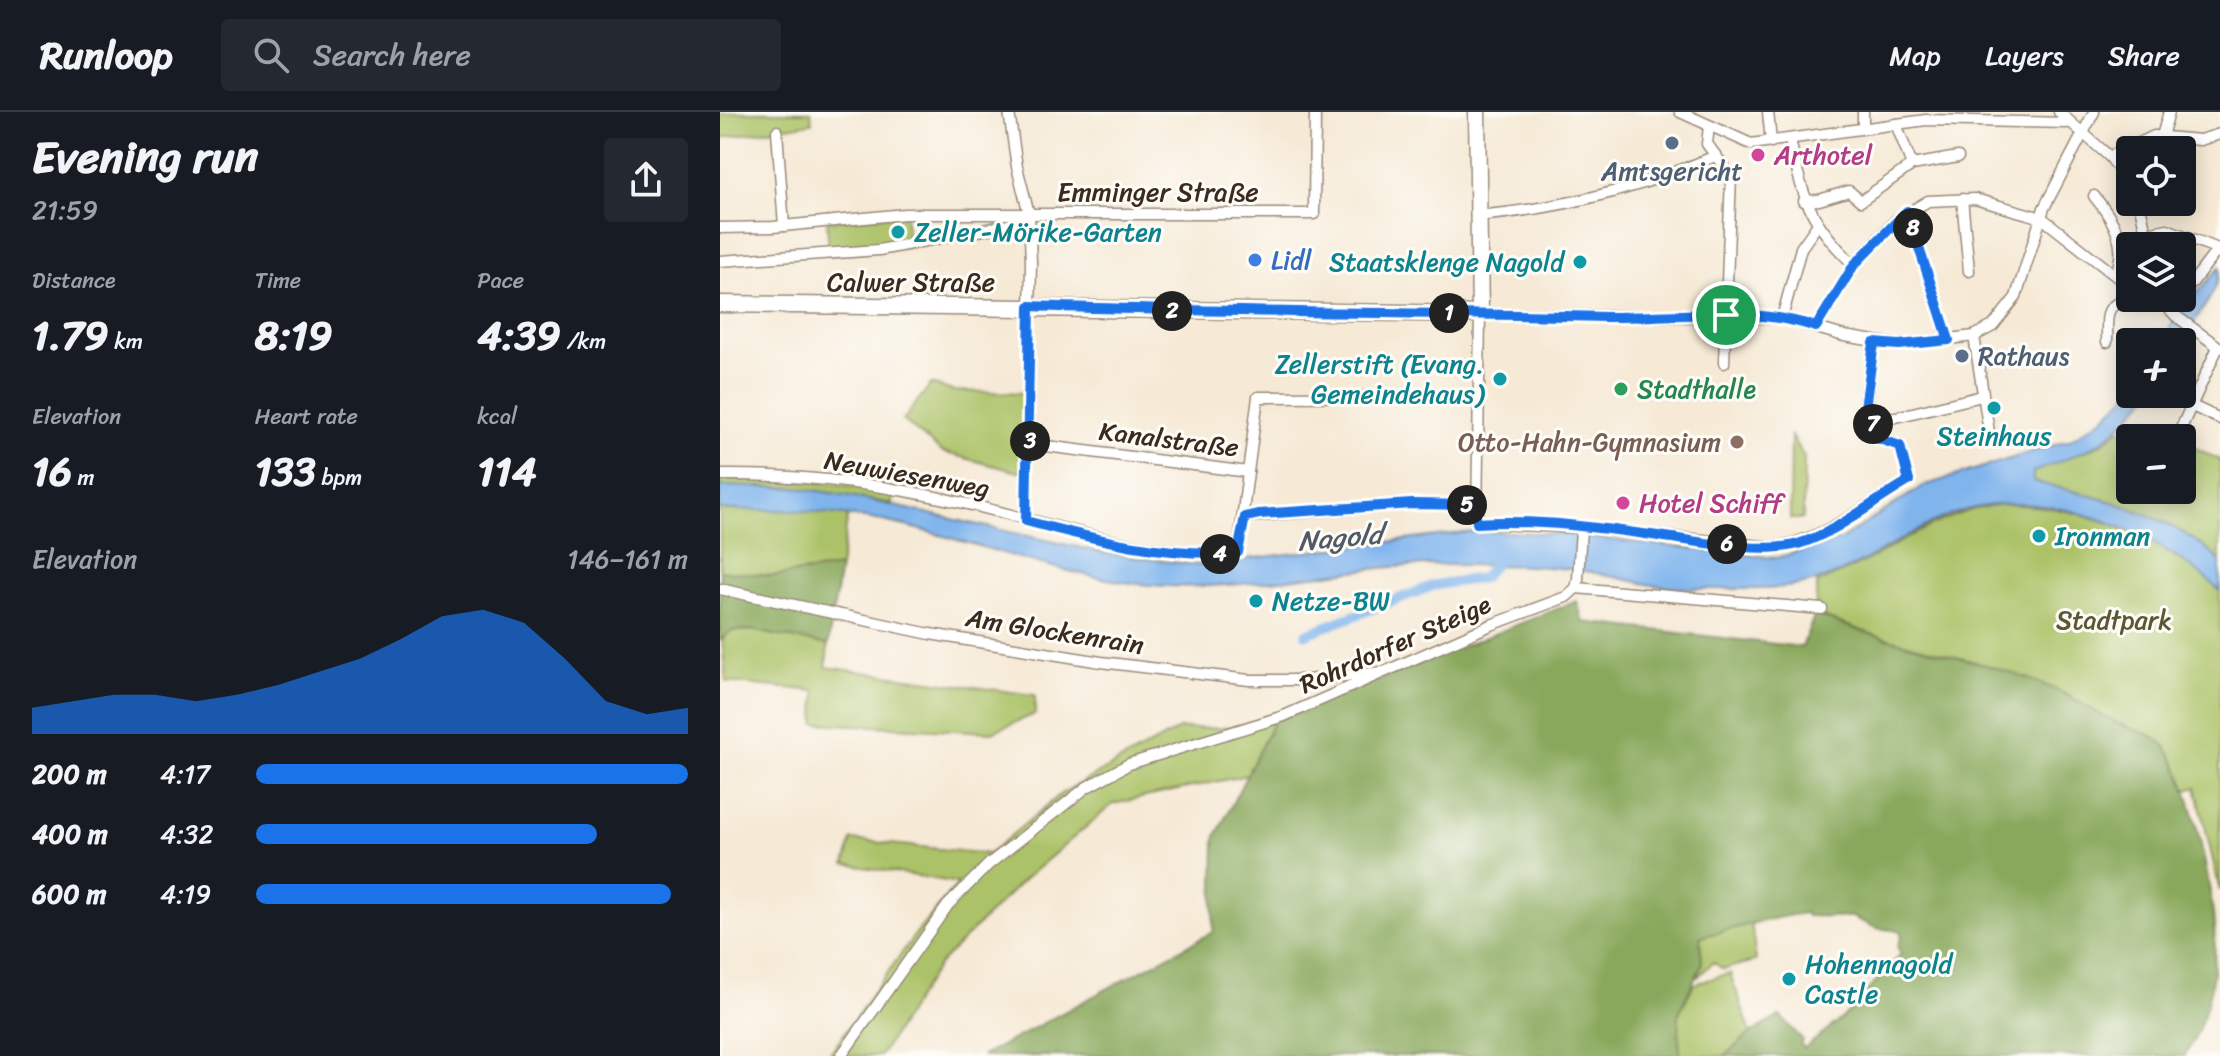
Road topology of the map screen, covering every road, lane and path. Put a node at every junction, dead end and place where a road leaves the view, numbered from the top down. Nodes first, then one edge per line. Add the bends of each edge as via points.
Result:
1 (1009, 112) edge
2 (1315, 112) edge
3 (1477, 112) edge
4 (1680, 112) edge
5 (1768, 112) edge
6 (1863, 112) edge
7 (2059, 112) edge
8 (2094, 112) edge
9 (2169, 112) edge
10 (1964, 115) edge
11 (2067, 123) junction
12 (1896, 124) junction
13 (1709, 126) junction
14 (1863, 129) junction
15 (777, 131) dead end
16 (2085, 133) junction
17 (2220, 134) edge
18 (2162, 136) edge
19 (1790, 140) junction
20 (2196, 140) edge
21 (1771, 142) junction
22 (2116, 154) edge
23 (1713, 157) junction
24 (1958, 157) dead end
25 (2110, 157) junction
26 (1912, 165) junction
27 (2116, 165) edge
28 (2094, 196) dead end
29 (1962, 199) junction
30 (1804, 201) junction
31 (1907, 211) junction
32 (1029, 214) junction
33 (1476, 216) junction
34 (2042, 218) junction
35 (1817, 222) junction
36 (784, 226) junction
37 (720, 228) edge
38 (2152, 232) edge
39 (2174, 232) edge
40 (2196, 241) edge
41 (720, 261) edge
42 (1854, 265) junction
43 (1969, 271) dead end
44 (2115, 275) joint
45 (2196, 278) edge
46 (2116, 302) edge
47 (720, 304) edge
48 (1030, 306) junction
49 (2173, 313) edge
50 (1480, 314) junction
51 (1726, 315) junction
52 (1782, 318) junction
53 (1816, 327) junction
54 (1974, 336) junction
55 (1949, 340) junction
56 (2107, 342) dead end
57 (1874, 343) junction
58 (2219, 348) edge
59 (1724, 363) dead end
60 (2196, 393) edge
61 (1478, 396) junction
62 (1982, 396) junction
63 (2196, 408) edge
64 (1872, 419) junction
65 (2220, 419) edge
66 (1989, 432) dead end
67 (1030, 444) junction
68 (1248, 472) junction
69 (720, 475) edge
70 (1474, 505) junction
71 (1245, 517) junction
72 (1026, 521) junction
73 (1581, 532) junction
74 (1577, 583) junction
75 (720, 589) edge
76 (1822, 609) dead end
77 (1388, 672) junction
78 (841, 1056) edge

1 - 32 street
2 - 32 street, Emminger Straße via 1314,214
3 - 33 main road
4 - 13 street
5 - 21 street
6 - 14 street
7 - 11 street
8 - 16 street
9 - 18 street
10 - 11 street
10 - 12 street
11 - 16 street
12 - 14 street
12 - 26 street
13 - 21 street via 1751,144
13 - 23 street via 1707,144
14 - 19 street
15 - 36 street
16 - 25 street
16 - 34 street
17 - 20 street
19 - 21 street
19 - 30 street
22 - 25 street
23 - 33 street via 1655,182 1597,198
23 - 51 street via 1728,167 1731,176
24 - 26 street
25 - 27 street
26 - 30 street via 1861,201 1849,191
28 - 44 street via 2109,215 2122,248
29 - 31 street via 1928,201
29 - 34 street
29 - 43 street
30 - 35 street
31 - 42 street
31 - 55 street
32 - 36 street via 905,214
32 - 41 street, Emminger Straße via 1019,223 909,246
32 - 48 street
33 - 50 main road
34 - 44 street
34 - 54 street via 2016,297 1993,326
35 - 42 street
35 - 52 street via 1801,248
36 - 37 street
38 - 39 street
40 - 45 street via 2218,249
42 - 53 street
46 - 56 street via 2108,308
47 - 48 main road, Calwer Straße
48 - 50 main road, Calwer Straße
48 - 67 street
49 - 58 street
50 - 51 street, Calwer Straße
50 - 61 street
51 - 52 street, Calwer Straße
51 - 59 street
52 - 53 street, Calwer Straße
53 - 57 street, Calwer Straße
54 - 55 street, Calwer Straße
54 - 62 street
55 - 57 street, Calwer Straße
57 - 64 street via 1865,408
58 - 60 street
61 - 68 street, Kanalstraße via 1258,397
61 - 70 street
62 - 64 street
62 - 66 street
63 - 65 street
64 - 73 street via 1874,437 1900,446 1909,481 1825,533 1772,547
67 - 68 street, Kanalstraße
67 - 72 street
68 - 71 street, Neuwiesenweg
69 - 72 street, Neuwiesenweg via 854,481
70 - 71 street via 1412,504
70 - 73 street via 1477,523
71 - 72 street, Neuwiesenweg via 1238,552 1212,554 1113,544
73 - 74 street
74 - 76 street
74 - 77 street, Rohrdorfer Steige via 1566,597
75 - 77 street, Am Glockenrain via 930,634 1101,662 1249,680
77 - 78 street, Rohrdorfer Steige via 1284,716 1129,764 1087,787 989,864 948,905

